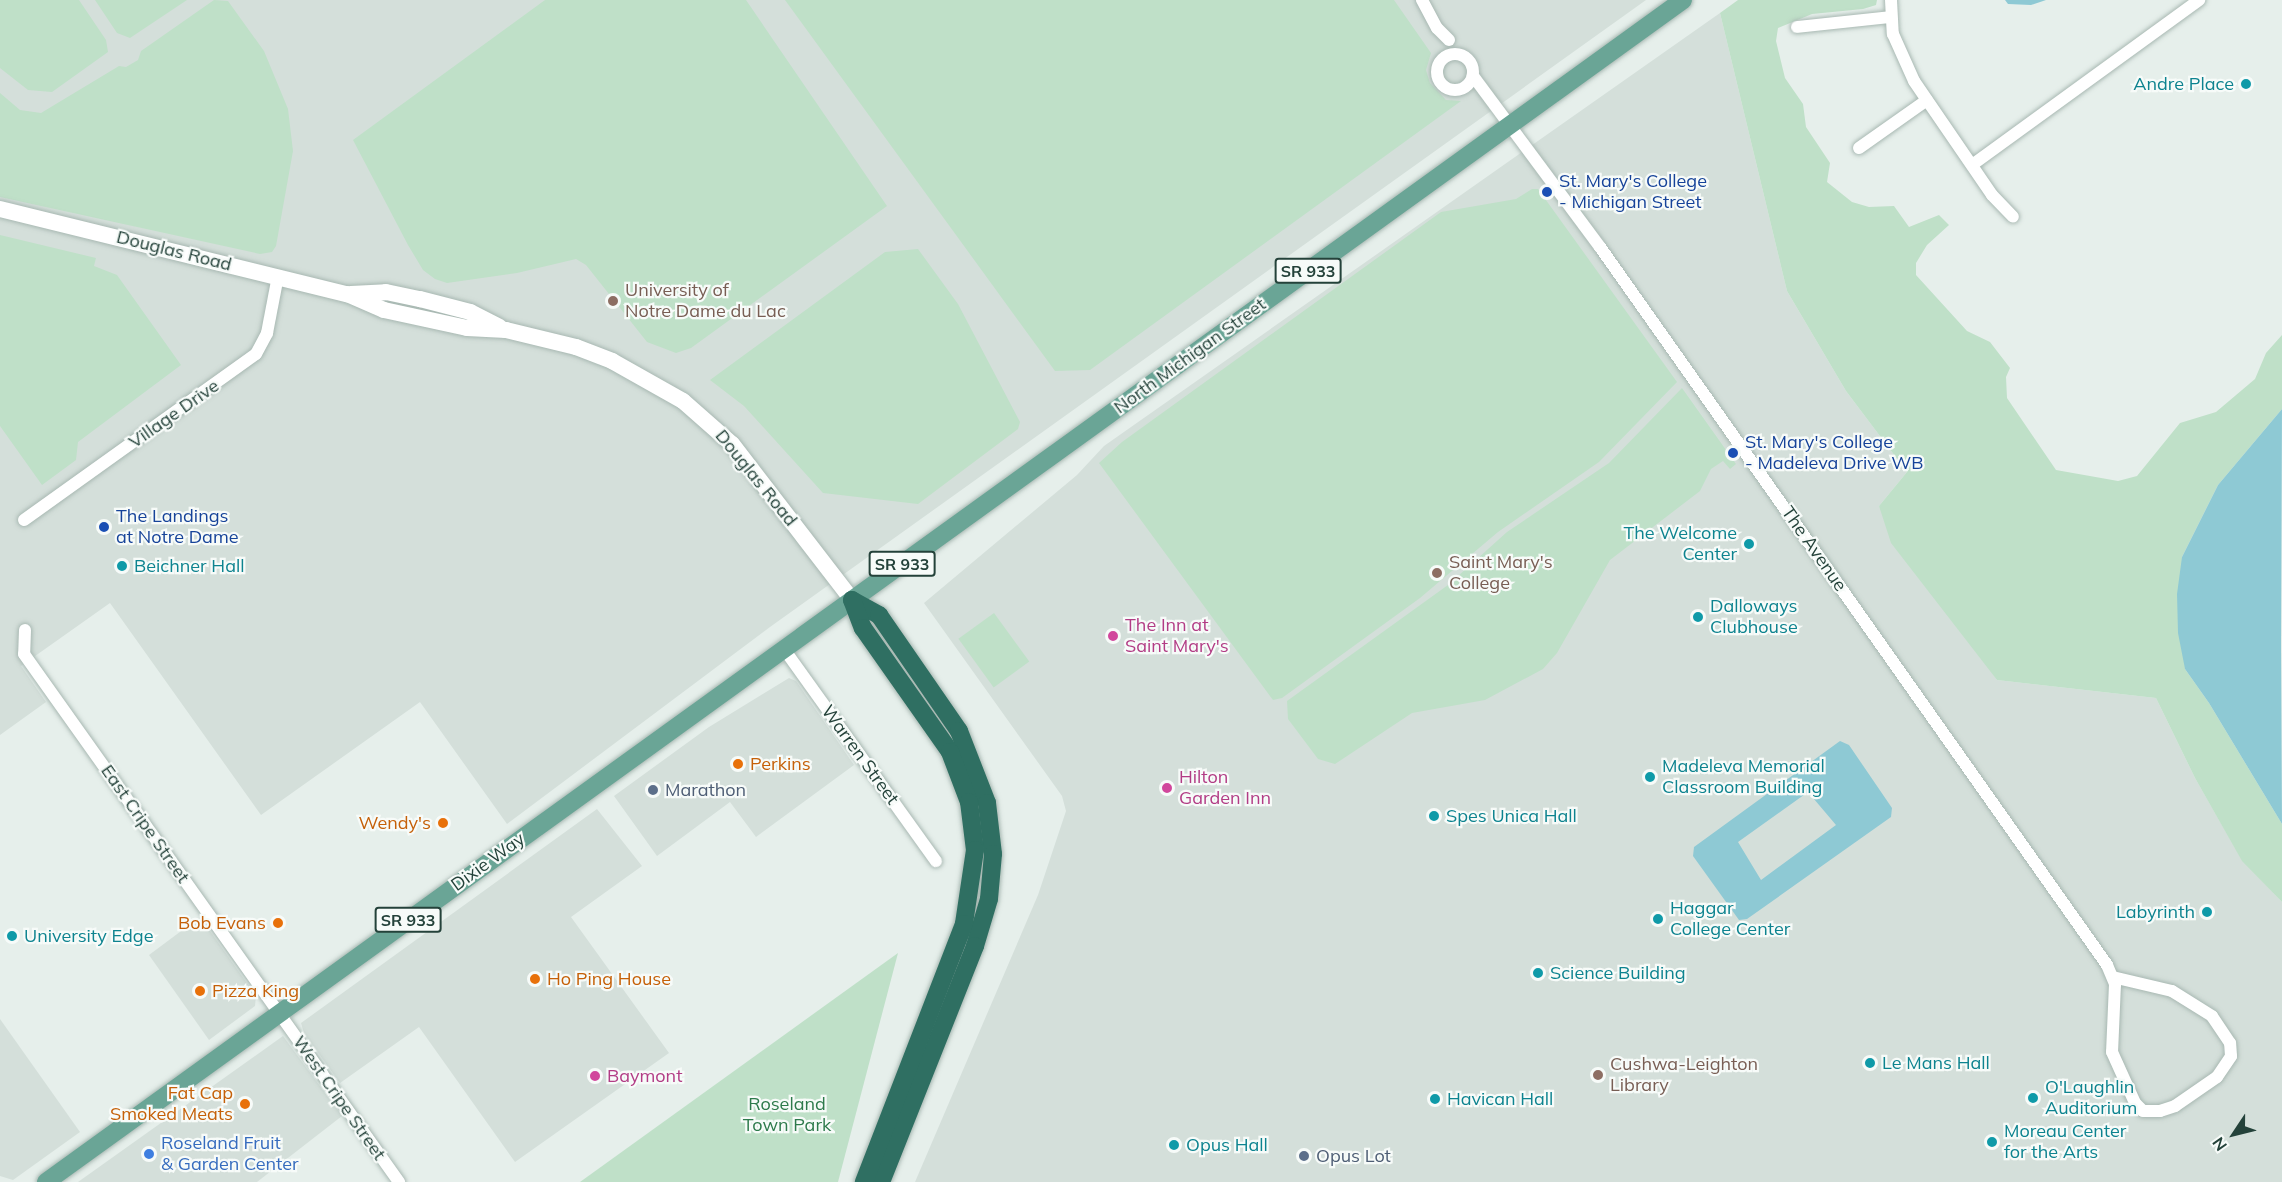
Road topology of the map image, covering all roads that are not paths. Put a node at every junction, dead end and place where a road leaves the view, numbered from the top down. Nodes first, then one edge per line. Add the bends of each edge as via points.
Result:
1 (1422, 0) edge
2 (1683, 0) edge
3 (1891, 0) edge
4 (2199, 0) edge
5 (1890, 17) junction
6 (1797, 27) dead end
7 (1457, 54) junction
8 (1473, 76) junction
9 (1927, 100) junction
10 (1511, 124) junction
11 (1859, 147) dead end
12 (1972, 165) junction
13 (0, 209) edge
14 (2013, 217) dead end
15 (278, 276) junction
16 (24, 519) dead end
17 (852, 600) junction
18 (25, 630) dead end
19 (784, 649) junction
20 (936, 861) dead end
21 (2113, 976) junction
22 (279, 1013) junction
23 (46, 1182) edge
24 (399, 1182) edge
25 (864, 1182) edge
26 (881, 1182) edge

1 - 7 street via 1435,21 1443,25
2 - 10 main road, North Michigan Street / SR 933
3 - 5 street
4 - 12 street
5 - 6 street
5 - 9 street via 1901,57
7 - 8 street via 1472,64
7 - 8 street via 1445,56 1438,65 1440,83 1449,90 1461,90
8 - 10 street, The Avenue
9 - 11 street
9 - 12 street
10 - 17 main road, North Michigan Street / SR 933
10 - 21 street, The Avenue
12 - 14 street
13 - 15 street, Douglas Road
15 - 16 street, Village Drive via 267,333 256,354
15 - 17 street, Douglas Road via 415,317 467,328 506,330 576,347 612,361 683,401 732,444
17 - 19 main road, North Michigan Street / SR 933
17 - 25 highway via 863,628 950,752 969,802 975,850 964,924
17 - 26 highway via 879,615 959,731 985,795 993,854 989,899 975,946
18 - 22 street, East Cripe Street via 24,654
19 - 20 street, Warren Street
19 - 22 main road, Dixie Way / SR 933
21 - 21 street via 2112,1052 2126,1087 2143,1111 2175,1106 2217,1077 2231,1056 2227,1037 2212,1017 2172,991
22 - 23 main road, Dixie Way / SR 933
22 - 24 street, West Cripe Street

